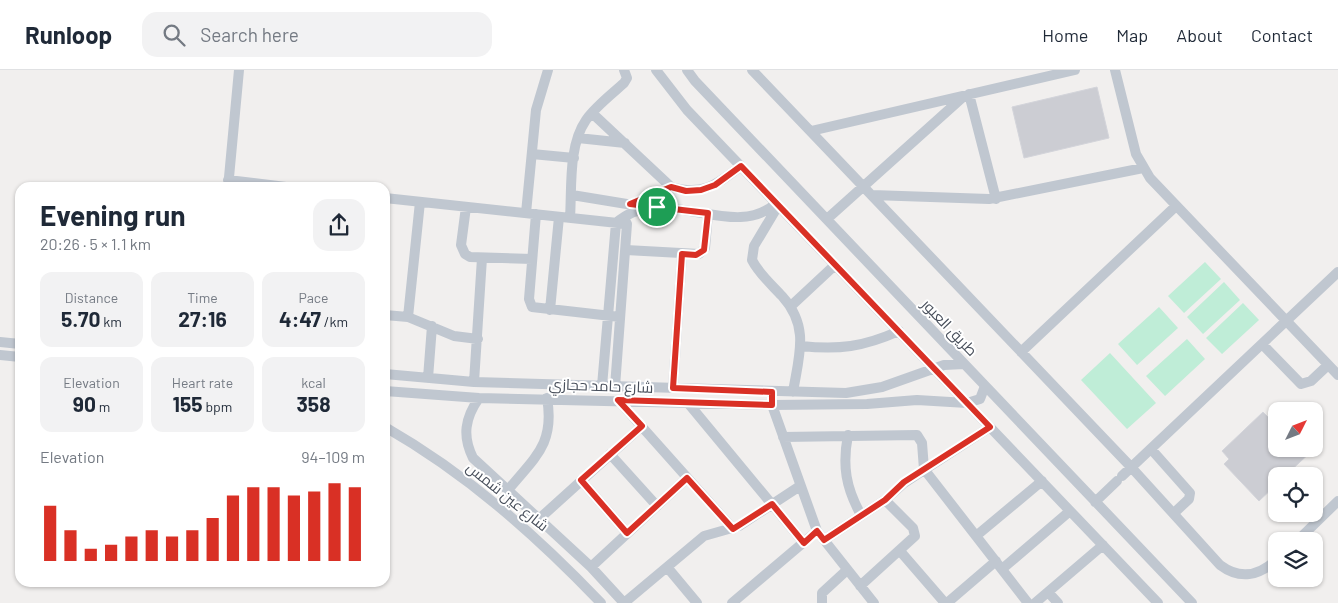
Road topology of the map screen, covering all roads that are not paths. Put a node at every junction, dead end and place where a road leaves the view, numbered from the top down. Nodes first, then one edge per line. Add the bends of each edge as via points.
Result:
1 (239, 70) edge
2 (548, 70) edge
3 (624, 70) edge
4 (656, 70) edge
5 (687, 70) edge
6 (752, 70) edge
7 (1075, 70) edge
8 (1116, 70) edge
9 (966, 95) junction
10 (592, 112) junction
11 (810, 131) junction
12 (578, 138) junction
13 (625, 144) junction
14 (532, 154) junction
15 (574, 158) junction
16 (741, 166) junction
17 (1143, 168) junction
18 (228, 182) edge
19 (671, 187) junction
20 (864, 187) junction
21 (572, 189) junction
22 (872, 195) junction
23 (390, 199) edge
24 (996, 199) junction
25 (420, 202) junction
26 (630, 204) junction
27 (777, 204) junction
28 (466, 206) junction
29 (1176, 206) junction
30 (646, 207) junction
31 (708, 213) junction
32 (531, 214) junction
33 (564, 218) junction
34 (827, 219) junction
35 (622, 222) junction
36 (626, 250) junction
37 (682, 254) junction
38 (482, 258) junction
39 (532, 259) junction
40 (835, 265) junction
41 (1338, 272) edge
42 (791, 306) junction
43 (550, 310) junction
44 (390, 315) edge
45 (608, 316) junction
46 (408, 317) junction
47 (620, 317) junction
48 (1286, 321) junction
49 (432, 326) junction
50 (899, 331) junction
51 (478, 339) junction
52 (0, 342) edge
53 (15, 344) edge
54 (1262, 344) junction
55 (800, 346) junction
56 (1021, 352) junction
57 (0, 355) edge
58 (15, 356) edge
59 (964, 364) junction
60 (1328, 365) junction
61 (934, 369) junction
62 (390, 374) edge
63 (1338, 375) edge
64 (428, 378) junction
65 (474, 382) junction
66 (602, 386) junction
67 (985, 386) junction
68 (615, 387) junction
69 (673, 388) junction
70 (390, 391) edge
71 (772, 392) junction
72 (793, 392) junction
73 (479, 398) junction
74 (547, 398) junction
75 (618, 400) junction
76 (688, 403) junction
77 (967, 403) junction
78 (772, 405) junction
79 (642, 426) junction
80 (990, 427) junction
81 (390, 430) edge
82 (848, 436) junction
83 (783, 437) junction
84 (1151, 449) junction
85 (610, 454) junction
86 (1131, 467) junction
87 (924, 470) junction
88 (687, 478) junction
89 (581, 480) junction
90 (1042, 481) junction
91 (800, 486) junction
92 (508, 490) junction
93 (885, 500) junction
94 (1338, 501) edge
95 (1096, 502) junction
96 (772, 504) junction
97 (657, 506) junction
98 (1070, 511) junction
99 (1174, 513) junction
100 (861, 515) junction
101 (539, 519) junction
102 (733, 529) junction
103 (817, 531) junction
104 (1306, 532) edge
105 (627, 533) junction
106 (976, 536) junction
107 (824, 540) junction
108 (804, 543) junction
109 (1103, 545) junction
110 (900, 551) junction
111 (999, 565) junction
112 (1268, 566) edge
113 (591, 567) junction
114 (666, 567) junction
115 (847, 570) junction
116 (860, 586) junction
117 (1048, 592) junction
118 (601, 603) edge
119 (624, 603) edge
120 (697, 603) edge
121 (732, 603) edge
122 (822, 603) edge
123 (874, 603) edge
124 (946, 603) edge
125 (1028, 603) edge
126 (1035, 603) edge
127 (1058, 603) edge
128 (1158, 603) edge
129 (1192, 603) edge

1 - 18 street
2 - 14 street via 536,110
3 - 10 street via 627,75 624,83
4 - 16 street via 687,110
5 - 34 street, طريق العبور
6 - 11 street
7 - 9 street
8 - 17 street via 1136,154
9 - 11 street
9 - 20 street
9 - 24 street
10 - 12 street
10 - 13 street
11 - 20 street
12 - 13 street
12 - 15 street
13 - 19 street
14 - 15 street
14 - 32 street
15 - 21 street
16 - 19 street via 715,185 701,190
16 - 27 street
17 - 24 street
17 - 29 street
19 - 26 street
20 - 22 street
20 - 34 street
21 - 26 street
21 - 33 street
22 - 24 street
22 - 56 street
23 - 25 street
25 - 28 street
25 - 46 street
26 - 30 street
27 - 31 street via 748,218
27 - 40 street
27 - 42 street via 754,246 752,260
28 - 32 street
28 - 38 street via 462,249 467,256
29 - 48 street
29 - 56 street
30 - 31 street
30 - 35 street
31 - 37 street via 704,250 696,255
32 - 33 street
32 - 39 street
33 - 35 street
33 - 43 street
34 - 59 street, طريق العبور
35 - 36 street
35 - 45 street
36 - 37 street
36 - 47 street
37 - 69 street
38 - 39 street
38 - 51 street
39 - 43 street via 529,303 537,309
40 - 42 street
40 - 50 street
41 - 48 street
42 - 55 street via 798,318
43 - 45 street
44 - 46 street
45 - 47 street
45 - 66 street
46 - 49 street
47 - 68 street
48 - 54 street
48 - 60 street
49 - 51 street via 454,336
49 - 64 street
50 - 55 street via 876,342 851,348
50 - 61 street
51 - 65 street
52 - 53 street
54 - 60 street via 1301,384 1311,381
54 - 84 street
55 - 72 street
56 - 86 street
57 - 58 street
59 - 61 street, شارع حامد حجازي
59 - 67 street, طريق العبور
60 - 63 street
61 - 72 street, شارع حامد حجازي via 864,391
61 - 77 street
62 - 64 street, شارع حامد حجازي
64 - 65 street, شارع حامد حجازي
65 - 66 street, شارع حامد حجازي
66 - 68 street, شارع حامد حجازي
67 - 77 street via 980,399
67 - 95 street, طريق العبور
68 - 69 street, شارع حامد حجازي
69 - 71 street, شارع حامد حجازي
70 - 73 street, شارع حامد حجازي
71 - 72 street, شارع حامد حجازي
71 - 78 street
73 - 74 street, شارع حامد حجازي
73 - 92 street, شارع عين شمس via 466,422 468,447 473,458
74 - 75 street, شارع حامد حجازي
74 - 92 street via 550,417 546,440
75 - 76 street, شارع حامد حجازي
75 - 79 street
76 - 78 street, شارع حامد حجازي
76 - 96 street
77 - 78 street, شارع حامد حجازي via 917,400
77 - 80 street
78 - 83 street
79 - 85 street
79 - 88 street
80 - 87 street
80 - 90 street
81 - 118 street, شارع عين شمس via 464,478 512,516
82 - 83 street
82 - 87 street via 917,435 922,443
82 - 100 street via 844,456 845,477
83 - 91 street
84 - 86 street
84 - 99 street via 1190,493 1189,499
85 - 89 street
85 - 97 street
86 - 95 street
86 - 99 street
87 - 93 street via 904,482
87 - 106 street
88 - 97 street
88 - 102 street
89 - 101 street
89 - 105 street
90 - 98 street
90 - 106 street
91 - 96 street
91 - 103 street
92 - 101 street, شارع عين شمس
93 - 100 street
93 - 110 street via 914,531 914,539
94 - 104 street
95 - 129 street, طريق العبور
96 - 102 street
96 - 108 street
97 - 105 street
98 - 109 street
98 - 111 street
99 - 112 street via 1220,565 1233,573 1245,576
100 - 107 street
101 - 113 street, شارع عين شمس
102 - 114 street via 704,536
103 - 107 street
103 - 108 street
105 - 113 street
106 - 111 street
107 - 115 street
108 - 121 street
109 - 117 street
109 - 128 street
110 - 116 street
110 - 124 street
111 - 124 street
111 - 125 street
113 - 119 street, شارع عين شمس
114 - 119 street
114 - 120 street
115 - 116 street
115 - 122 street via 822,593
116 - 123 street
117 - 126 street
117 - 127 street

